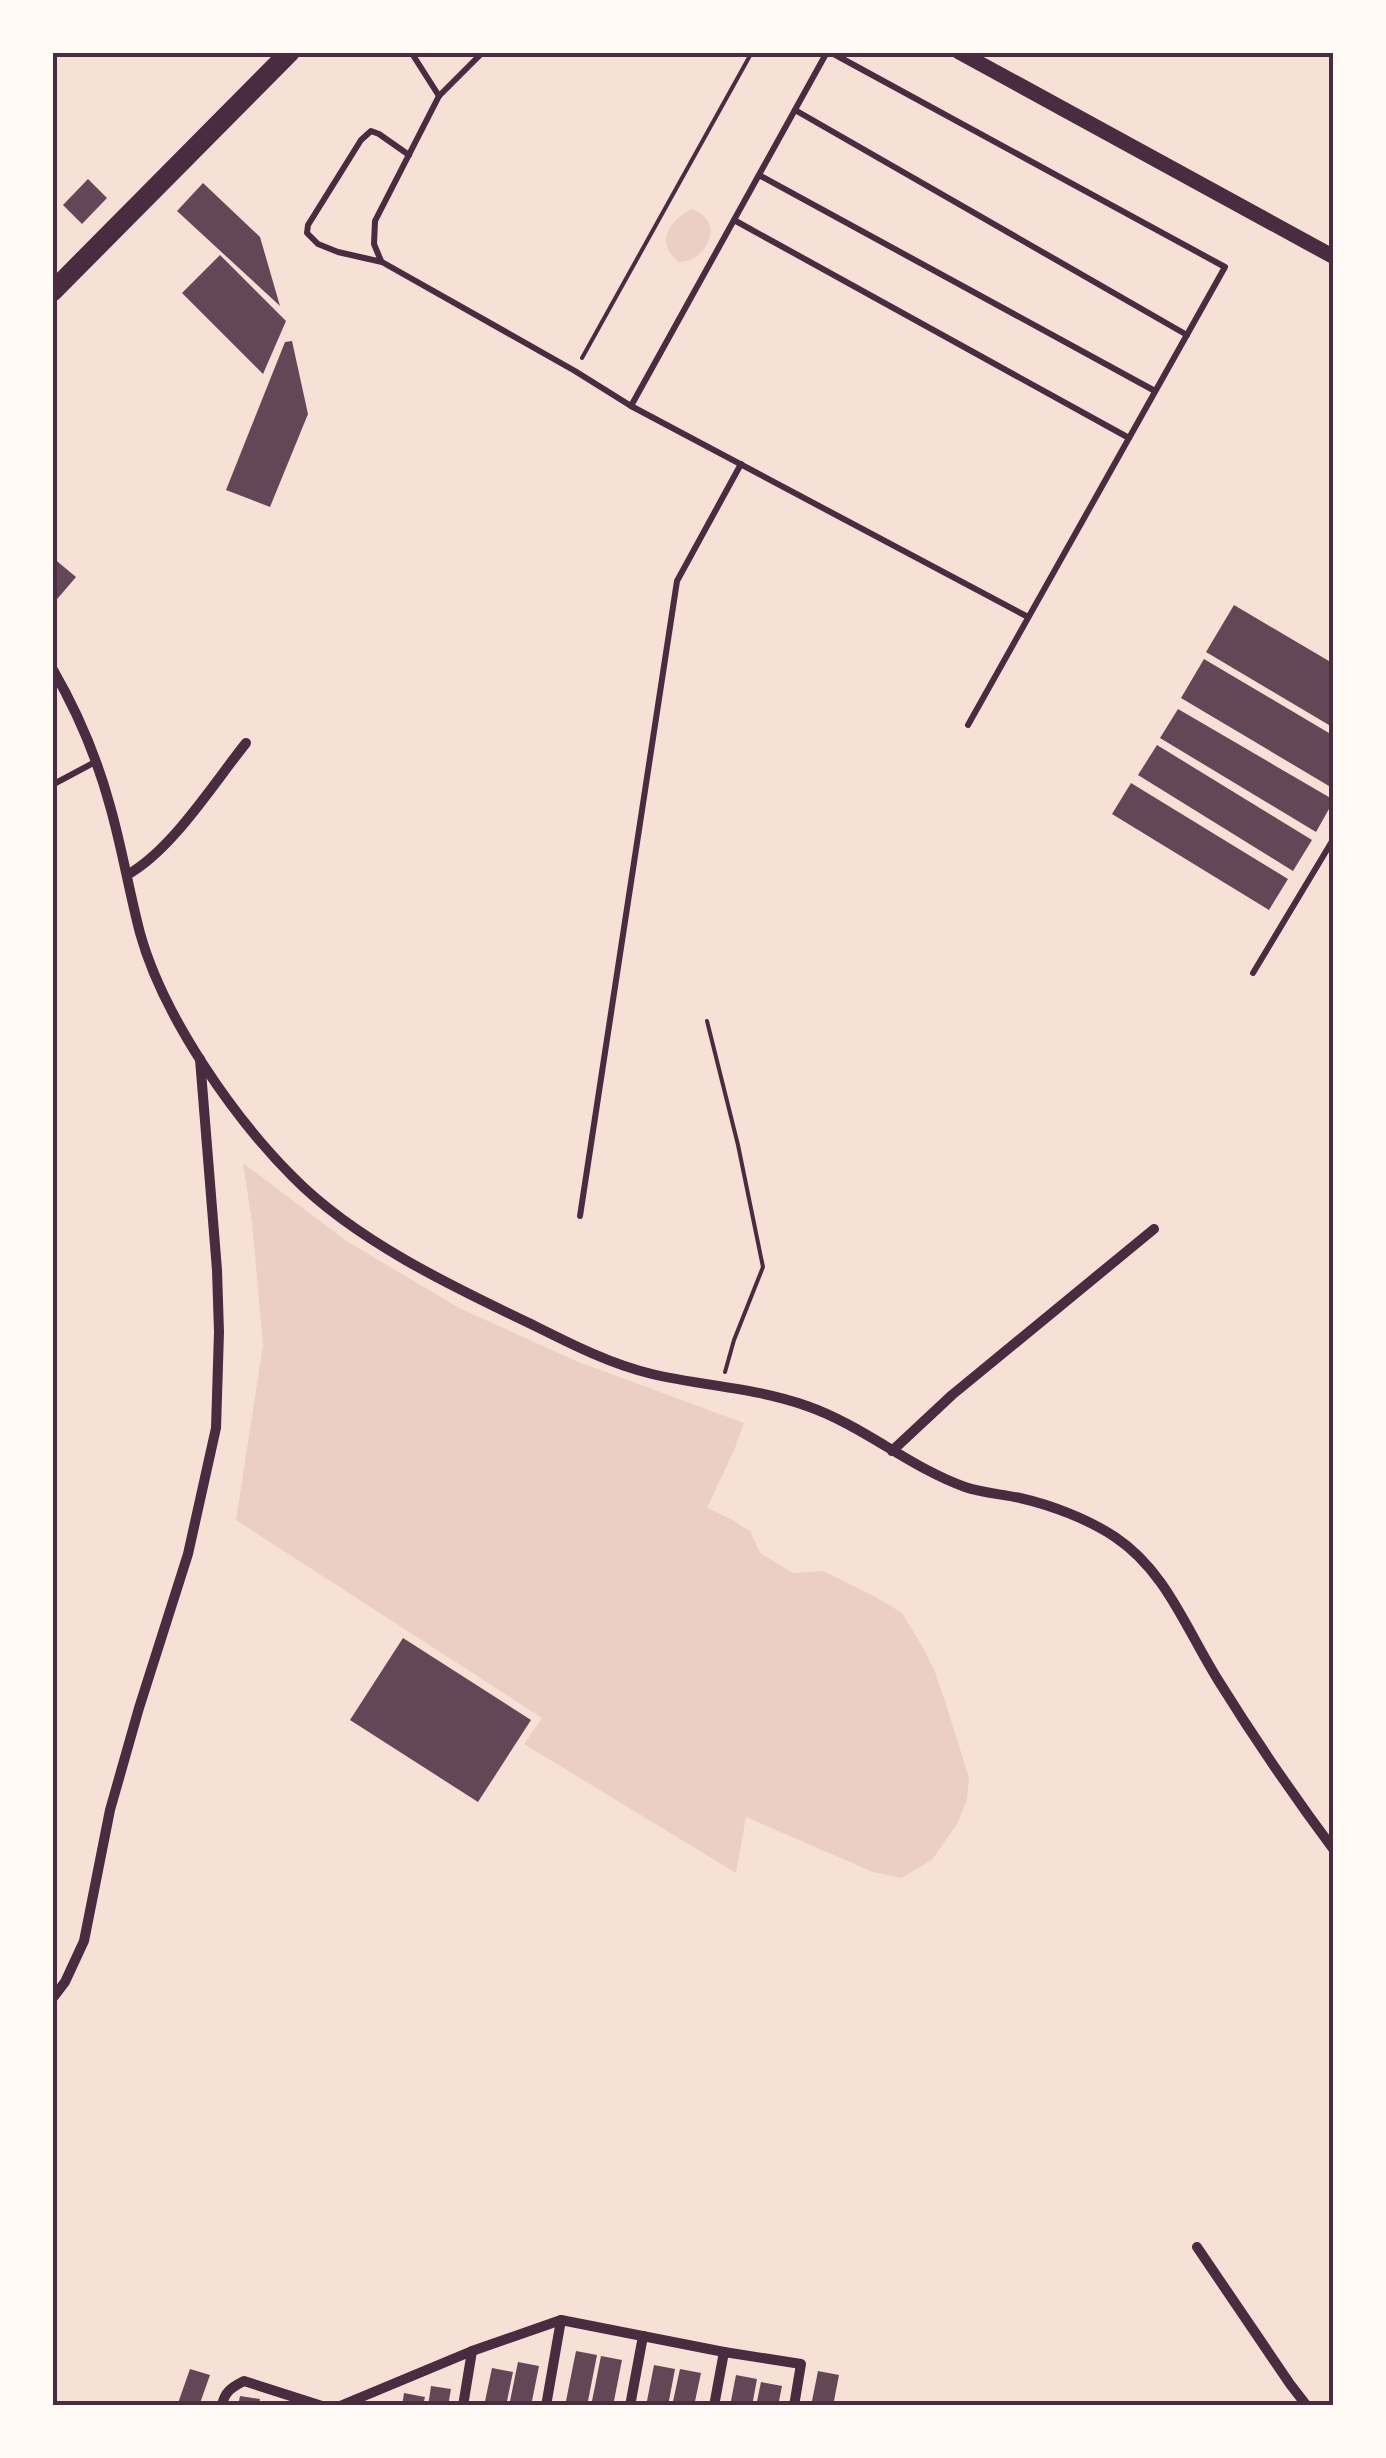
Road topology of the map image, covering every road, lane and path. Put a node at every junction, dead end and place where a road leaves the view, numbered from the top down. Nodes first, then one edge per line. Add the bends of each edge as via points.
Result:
1 (290, 52) edge
2 (411, 52) edge
3 (752, 52) edge
4 (829, 52) edge
5 (959, 52) edge
6 (478, 54) edge
7 (440, 96) junction
8 (795, 110) junction
9 (409, 155) junction
10 (759, 175) junction
11 (734, 220) junction
12 (1334, 257) edge
13 (382, 262) junction
14 (52, 292) edge
15 (1187, 335) junction
16 (575, 371) junction
17 (1155, 391) junction
18 (631, 406) junction
19 (1129, 438) junction
20 (742, 464) junction
21 (1028, 616) junction
22 (52, 668) edge
23 (968, 725) dead end
24 (246, 744) dead end
25 (96, 761) junction
26 (52, 785) edge
27 (1334, 838) edge
28 (127, 875) junction
29 (1253, 974) dead end
30 (707, 1021) dead end
31 (200, 1058) junction
32 (580, 1216) dead end
33 (1154, 1229) dead end
34 (720, 1386) junction
35 (892, 1450) junction
36 (1334, 1850) edge
37 (52, 1999) edge
38 (1197, 2247) dead end
39 (561, 2320) junction
40 (643, 2336) junction
41 (472, 2351) junction
42 (724, 2352) junction
43 (382, 2388) junction
44 (298, 2402) edge
45 (222, 2406) edge
46 (322, 2406) edge
47 (340, 2406) edge
48 (380, 2406) edge
49 (463, 2406) edge
50 (546, 2406) edge
51 (630, 2406) edge
52 (714, 2406) edge
53 (794, 2406) edge
54 (1307, 2406) edge

1 - 14 main road
2 - 7 lane
3 - 16 path
4 - 8 lane
4 - 15 lane via 1225,267
5 - 12 street
6 - 7 lane
7 - 9 lane
8 - 10 lane
8 - 15 lane
9 - 13 lane via 376,221 374,244
9 - 13 lane via 370,131 308,225 318,244
10 - 11 lane
10 - 17 lane
11 - 18 lane
11 - 19 lane
13 - 16 lane
15 - 17 lane
16 - 18 lane
17 - 19 lane
18 - 20 lane
19 - 21 lane
20 - 21 lane
20 - 32 lane via 677,581
21 - 23 lane
22 - 25 street
24 - 28 street via 166,844
25 - 26 lane
25 - 28 street
27 - 29 lane
28 - 31 street via 159,983
30 - 34 path via 763,1267
31 - 34 street via 264,1145 348,1225 463,1292 609,1360
31 - 37 street via 218,1270 216,1428 188,1554 114,1792 84,1941
33 - 35 street
34 - 35 street via 809,1406
35 - 36 street via 969,1489 1064,1512 1113,1536 1148,1564
38 - 54 street
39 - 40 street
39 - 41 street
39 - 50 street
40 - 42 street
40 - 51 street
41 - 43 street
41 - 49 street
42 - 52 street
42 - 53 street via 801,2364
43 - 47 street
43 - 48 street
44 - 45 street via 244,2381 232,2387
44 - 46 street

